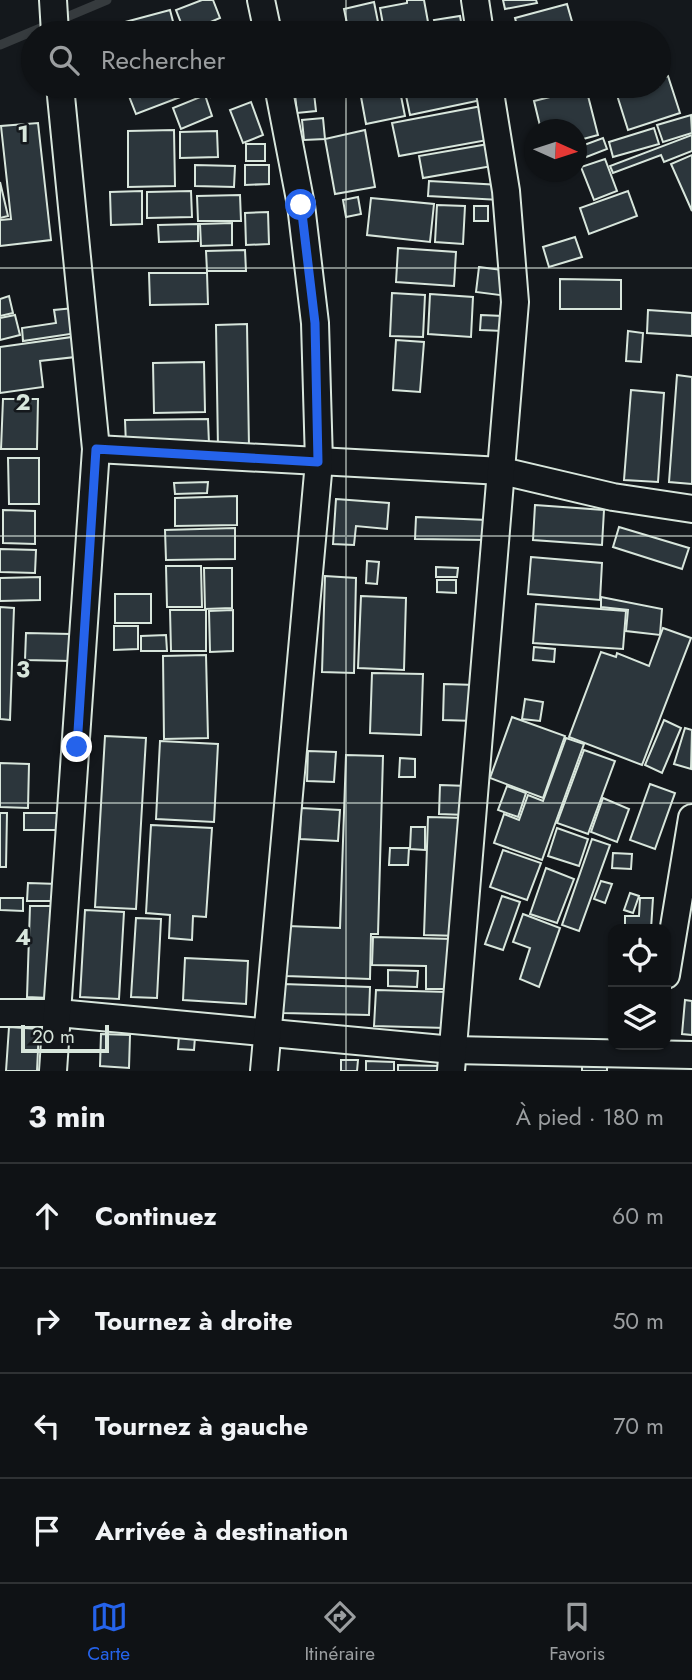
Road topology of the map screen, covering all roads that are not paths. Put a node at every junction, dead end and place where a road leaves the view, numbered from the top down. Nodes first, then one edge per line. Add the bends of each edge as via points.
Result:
1 (53, 0) edge
2 (261, 0) edge
3 (475, 0) edge
4 (54, 21) edge
5 (265, 21) edge
6 (478, 21) edge
7 (61, 98) edge
8 (280, 98) edge
9 (491, 98) edge
10 (96, 449) junction
11 (318, 462) junction
12 (502, 471) junction
13 (692, 509) edge
14 (692, 818) edge
15 (671, 945) edge
16 (0, 1013) edge
17 (58, 1013) junction
18 (268, 1030) junction
19 (692, 1055) edge
20 (653, 1056) edge
21 (452, 1060) edge
22 (53, 1071) edge
23 (264, 1071) edge

1 - 4 street
2 - 5 street
3 - 6 street
7 - 10 street
8 - 11 street via 301,205 315,323
9 - 12 street via 506,191 515,302
10 - 11 street
10 - 17 street
11 - 12 street
11 - 18 street
12 - 13 street via 613,497
12 - 21 street
14 - 15 street
16 - 17 street
17 - 18 street
17 - 22 street
18 - 21 street
18 - 23 street
19 - 20 street
20 - 21 street

